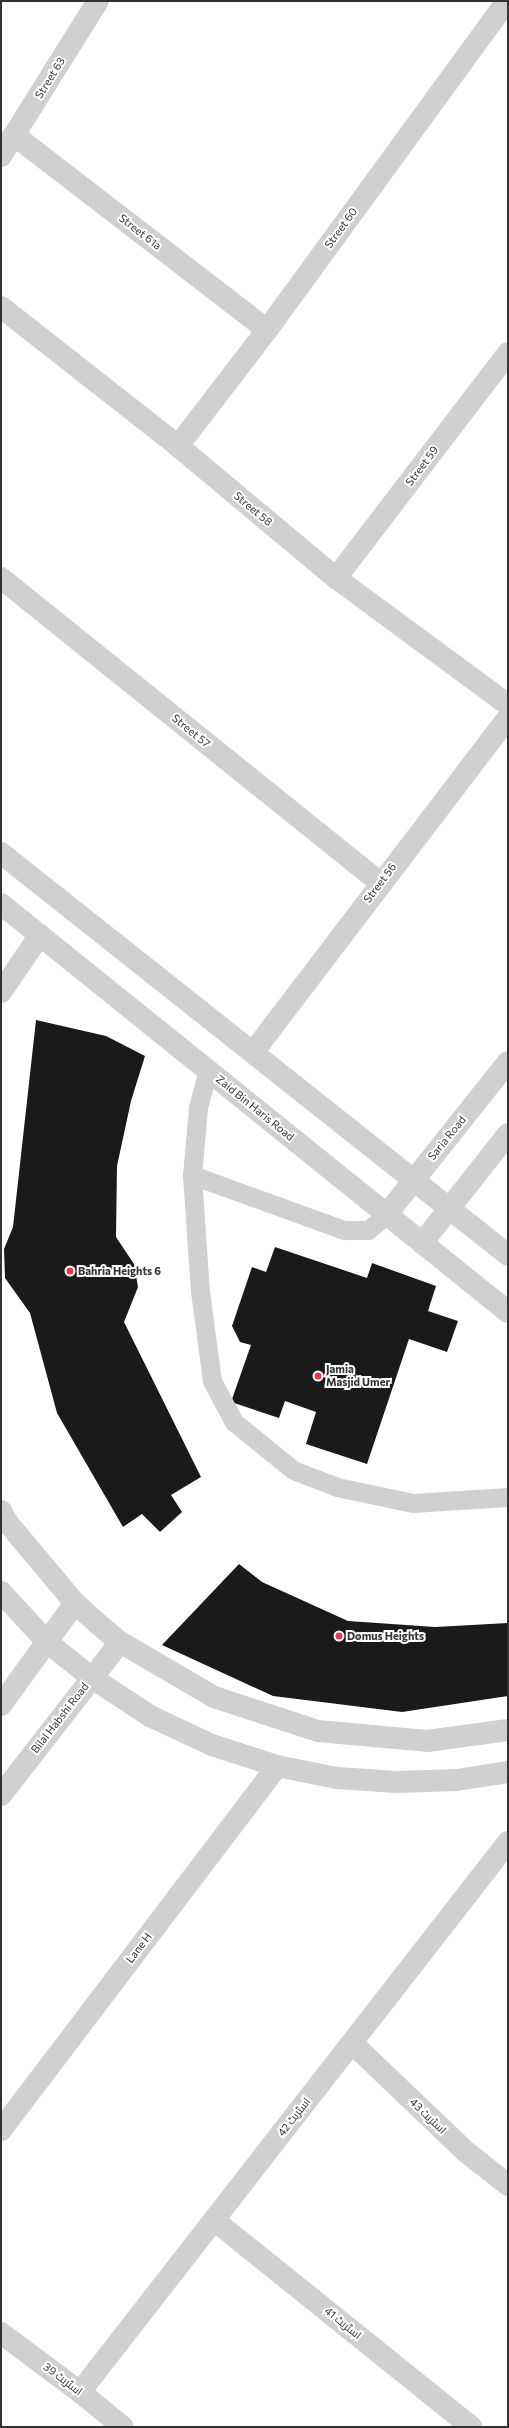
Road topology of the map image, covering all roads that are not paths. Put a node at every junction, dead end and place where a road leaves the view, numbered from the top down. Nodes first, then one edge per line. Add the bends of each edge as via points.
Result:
1 (98, 1) edge
2 (502, 8) edge
3 (14, 135) junction
4 (1, 156) edge
5 (1, 307) edge
6 (266, 330) junction
7 (508, 353) edge
8 (178, 446) junction
9 (1, 578) edge
10 (336, 578) junction
11 (508, 705) edge
12 (508, 717) edge
13 (1, 852) edge
14 (380, 883) junction
15 (2, 908) edge
16 (40, 935) junction
17 (1, 992) edge
18 (254, 1051) junction
19 (508, 1062) edge
20 (208, 1070) junction
21 (508, 1134) edge
22 (192, 1175) junction
23 (414, 1179) junction
24 (450, 1207) junction
25 (387, 1214) junction
26 (422, 1243) junction
27 (508, 1255) edge
28 (508, 1312) edge
29 (508, 1497) edge
30 (1, 1511) edge
31 (1, 1592) edge
32 (75, 1603) junction
33 (47, 1642) junction
34 (120, 1642) junction
35 (92, 1678) junction
36 (1, 1705) edge
37 (508, 1730) edge
38 (277, 1766) junction
39 (508, 1772) edge
40 (1, 1795) edge
41 (508, 1842) edge
42 (352, 2043) junction
43 (1, 2130) edge
44 (508, 2185) edge
45 (214, 2220) junction
46 (1, 2333) edge
47 (80, 2392) junction
48 (123, 2427) edge
49 (471, 2427) edge

1 - 3 street, Street 63
2 - 6 street, Street 60
3 - 4 street, Street 63
3 - 6 street, Street 61a
5 - 8 street, Street 58
6 - 8 street, Street 60
7 - 10 street, Street 59
8 - 10 street, Street 58
9 - 14 street, Street 57
10 - 11 street, Street 58
12 - 14 street, Street 56
13 - 18 street
14 - 18 street, Street 56
15 - 16 street, Zaid Bin Haris Road
16 - 17 street
16 - 20 street, Zaid Bin Haris Road
18 - 23 street
19 - 23 street, Saria Road
20 - 22 lane via 198,1108
20 - 25 street, Zaid Bin Haris Road
21 - 24 street
22 - 25 lane via 344,1230 368,1230
22 - 29 lane via 200,1290 212,1381 234,1422 293,1470 337,1487 413,1503
23 - 24 street
23 - 25 street, Saria Road
24 - 26 street
24 - 27 street
25 - 26 street, Zaid Bin Haris Road
26 - 28 street, Zaid Bin Haris Road
30 - 32 street via 7,1522
31 - 33 street
32 - 33 street
32 - 34 street
33 - 35 street
33 - 36 street
34 - 35 street, Bilal Habshi Road
34 - 37 street via 214,1697 318,1731 427,1741
35 - 38 street via 150,1716 212,1745
35 - 40 street, Bilal Habshi Road
38 - 39 street via 336,1778 397,1782 457,1780
38 - 43 street, Lane H
41 - 42 street, اسٹریٹ 42
42 - 44 street, اسٹریٹ 43 via 465,2151
42 - 45 street, اسٹریٹ 42
45 - 47 street, اسٹریٹ 42
45 - 49 street, اسٹریٹ 41
46 - 47 street, اسٹریٹ 39
47 - 48 street, اسٹریٹ 39

